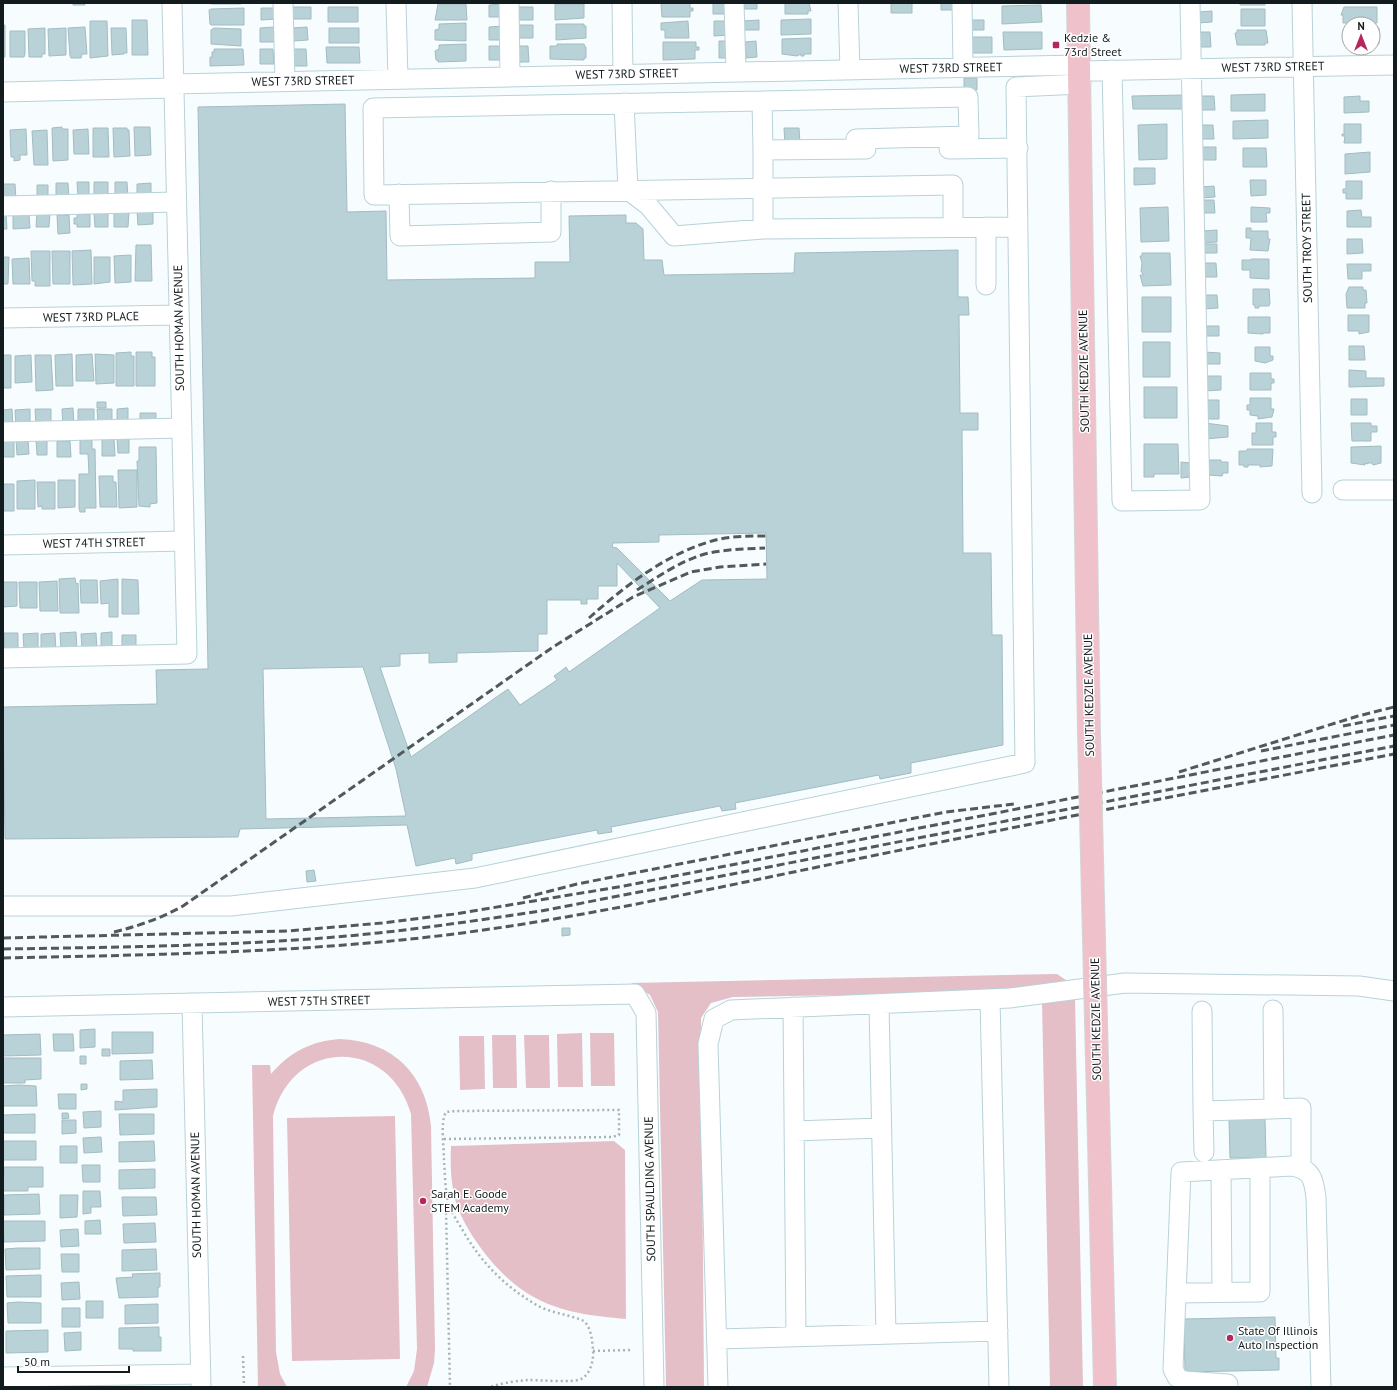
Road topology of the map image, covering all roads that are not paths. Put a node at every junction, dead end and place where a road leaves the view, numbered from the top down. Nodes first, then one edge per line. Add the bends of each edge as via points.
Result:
1 (172, 3) edge
2 (283, 3) edge
3 (396, 3) edge
4 (509, 3) edge
5 (622, 3) edge
6 (734, 3) edge
7 (848, 3) edge
8 (962, 3) edge
9 (1078, 3) edge
10 (1190, 3) edge
11 (1302, 3) edge
12 (1394, 64) edge
13 (1303, 66) junction
14 (963, 67) junction
15 (1191, 69) junction
16 (850, 70) junction
17 (1112, 70) junction
18 (736, 72) junction
19 (1080, 73) junction
20 (624, 74) junction
21 (510, 77) junction
22 (398, 79) junction
23 (285, 81) junction
24 (173, 86) junction
25 (3, 92) edge
26 (762, 101) junction
27 (624, 103) junction
28 (1018, 148) junction
29 (855, 149) junction
30 (763, 150) junction
31 (763, 188) junction
32 (628, 190) junction
33 (551, 191) junction
34 (399, 194) junction
35 (176, 202) junction
36 (3, 206) edge
37 (953, 227) junction
38 (986, 227) junction
39 (1018, 227) junction
40 (763, 229) junction
41 (986, 285) dead end
42 (179, 315) junction
43 (3, 318) edge
44 (182, 428) junction
45 (3, 432) edge
46 (1343, 490) dead end
47 (1394, 490) edge
48 (1312, 493) dead end
49 (184, 541) junction
50 (3, 545) edge
51 (3, 658) edge
52 (3, 906) edge
53 (1394, 990) edge
54 (635, 994) joint
55 (990, 999) junction
56 (192, 1003) junction
57 (879, 1004) junction
58 (3, 1007) edge
59 (793, 1007) junction
60 (1273, 1010) dead end
61 (1202, 1012) dead end
62 (1274, 1109) junction
63 (1203, 1111) junction
64 (881, 1128) junction
65 (794, 1131) junction
66 (1204, 1152) dead end
67 (1301, 1167) junction
68 (1260, 1168) junction
69 (1220, 1170) junction
70 (1176, 1292) junction
71 (1222, 1292) junction
72 (998, 1331) junction
73 (886, 1334) junction
74 (796, 1336) junction
75 (716, 1339) junction
76 (3, 1377) edge
77 (200, 1381) edge
78 (654, 1387) edge
79 (718, 1387) edge
80 (999, 1387) edge
81 (1104, 1387) edge
82 (1228, 1387) edge
83 (1321, 1387) edge

1 - 24 street, SOUTH HOMAN AVENUE
2 - 23 street
3 - 22 street
4 - 21 street
5 - 20 street
6 - 18 street
7 - 16 street
8 - 14 street
9 - 19 main road, SOUTH KEDZIE AVENUE
10 - 15 street
11 - 13 street, SOUTH TROY STREET
12 - 13 street, WEST 73RD STREET
13 - 15 street, WEST 73RD STREET
13 - 48 street, SOUTH TROY STREET
14 - 16 street, WEST 73RD STREET
14 - 19 street, WEST 73RD STREET
15 - 17 street, WEST 73RD STREET
15 - 17 street via 1200,500 1122,501
16 - 18 street, WEST 73RD STREET
17 - 19 street, WEST 73RD STREET
18 - 20 street, WEST 73RD STREET
19 - 28 street via 1016,87
19 - 81 main road, SOUTH KEDZIE AVENUE, bridge via 1089,734
20 - 21 street, WEST 73RD STREET
21 - 22 street, WEST 73RD STREET
22 - 23 street, WEST 73RD STREET
23 - 24 street, WEST 73RD STREET
24 - 25 street, WEST 73RD STREET
24 - 35 street, SOUTH HOMAN AVENUE
26 - 27 street
26 - 29 street via 968,97 969,136 856,139
26 - 30 street
27 - 32 street
27 - 34 street via 373,108 374,195
28 - 29 street
28 - 39 street
29 - 30 street
30 - 31 street
31 - 32 street
31 - 37 street via 953,185
31 - 40 street
32 - 33 street
32 - 40 street via 648,205 674,236
33 - 34 street
33 - 34 street via 551,232 400,236
35 - 36 street
35 - 42 street, SOUTH HOMAN AVENUE
37 - 38 street
37 - 40 street
38 - 39 street
38 - 41 street
39 - 52 street via 1024,763 475,878 232,906
42 - 43 street, WEST 73RD PLACE
42 - 44 street, SOUTH HOMAN AVENUE
44 - 45 street
44 - 49 street, SOUTH HOMAN AVENUE
46 - 47 street
49 - 50 street, WEST 74TH STREET
49 - 51 street, SOUTH HOMAN AVENUE via 187,654
53 - 55 street via 1359,986 1125,983
54 - 56 street, WEST 75TH STREET
54 - 78 street, SOUTH SPAULDING AVENUE via 646,1013
55 - 57 street
55 - 72 street
56 - 58 street, WEST 75TH STREET
56 - 77 street, SOUTH HOMAN AVENUE
57 - 59 street
57 - 64 street
59 - 65 street
59 - 75 street via 731,1010 714,1019 708,1044
60 - 62 street
61 - 63 street
62 - 63 street
62 - 67 street via 1301,1108
63 - 66 street
64 - 65 street
64 - 73 street
65 - 74 street
67 - 68 street
67 - 83 street via 1314,1181 1316,1198
68 - 69 street
68 - 71 street via 1260,1292
69 - 70 street via 1180,1172
69 - 71 street
70 - 71 street
70 - 82 street via 1173,1369 1177,1377 1184,1381 1228,1384
72 - 73 street
72 - 80 street
73 - 74 street
74 - 75 street
75 - 79 street
76 - 77 street

